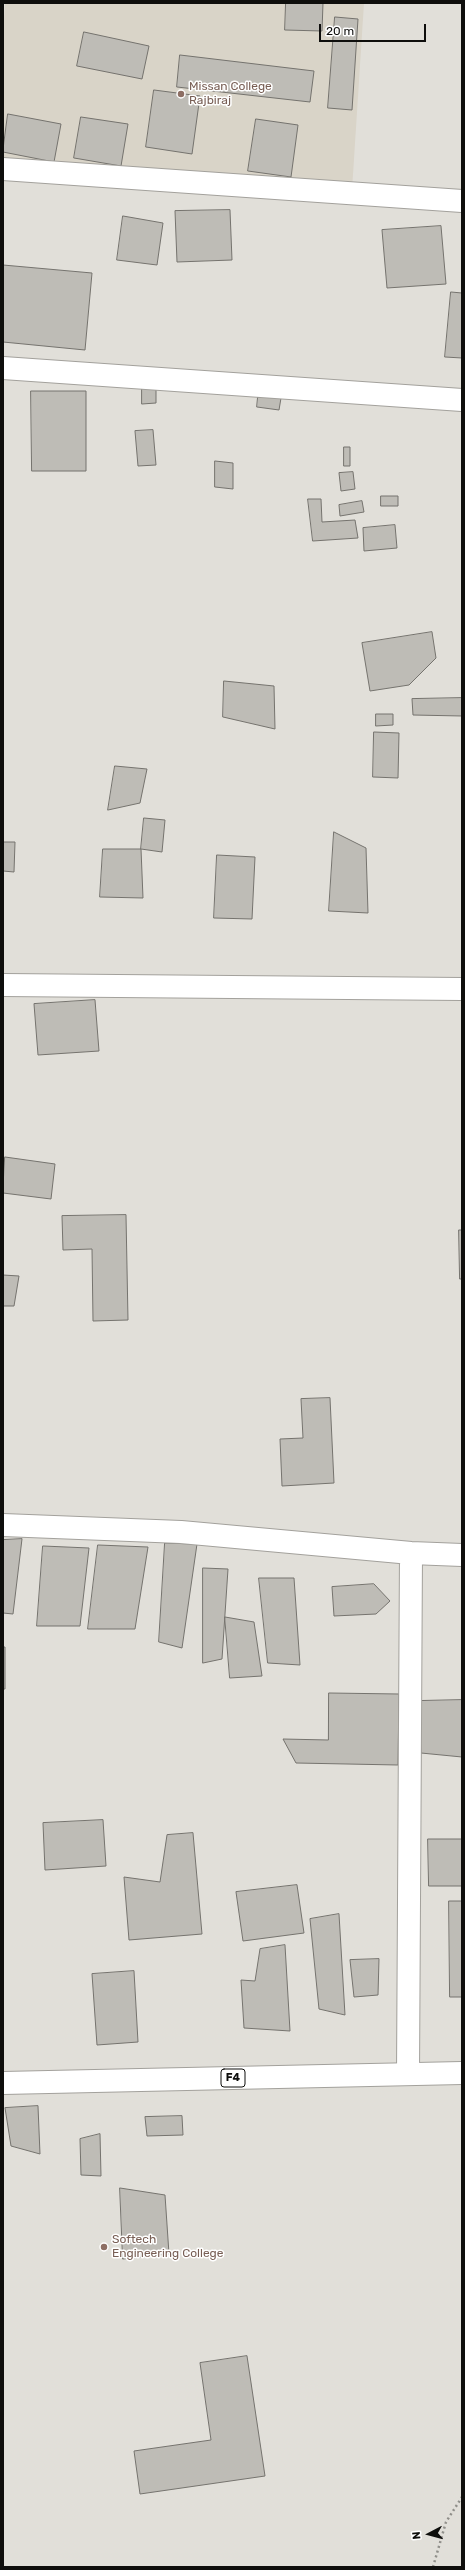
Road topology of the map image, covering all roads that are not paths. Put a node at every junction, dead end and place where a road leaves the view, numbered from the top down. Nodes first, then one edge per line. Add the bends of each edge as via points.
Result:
1 (3, 169) edge
2 (462, 201) edge
3 (3, 368) edge
4 (462, 400) edge
5 (3, 986) edge
6 (462, 989) edge
7 (3, 1526) edge
8 (411, 1553) junction
9 (462, 1555) edge
10 (462, 2073) edge
11 (408, 2074) junction
12 (3, 2083) edge

1 - 2 street
3 - 4 street
5 - 6 street
7 - 8 street via 181,1532
8 - 9 street
8 - 11 street
10 - 11 street, F4
11 - 12 street, F4

